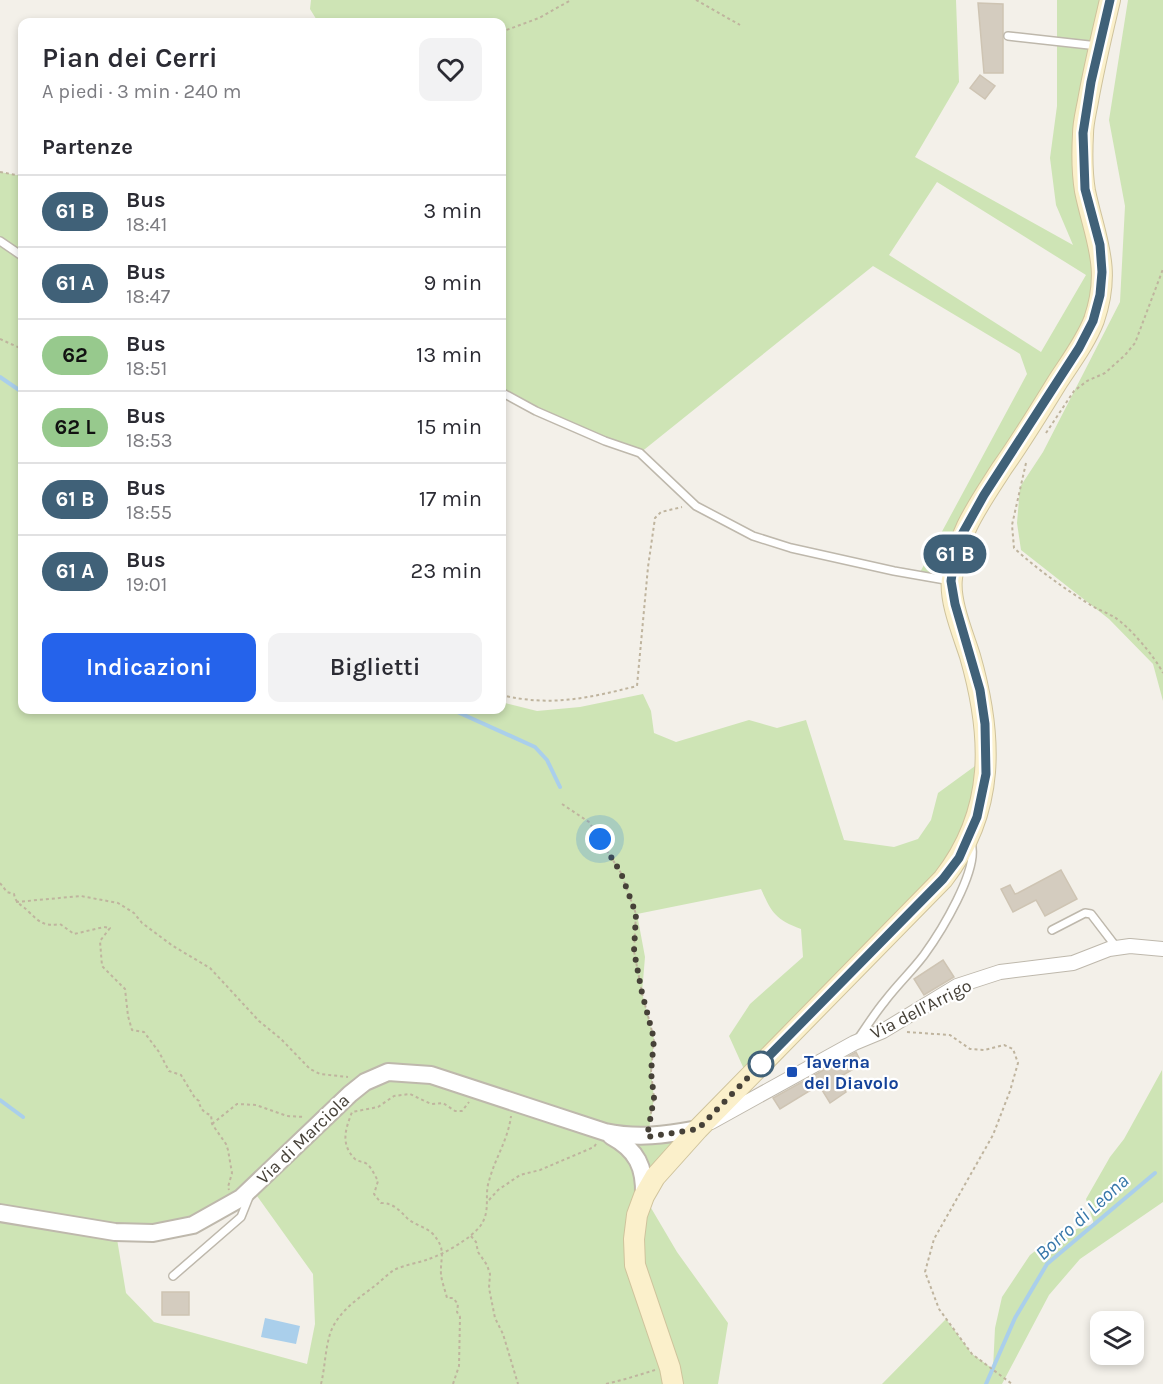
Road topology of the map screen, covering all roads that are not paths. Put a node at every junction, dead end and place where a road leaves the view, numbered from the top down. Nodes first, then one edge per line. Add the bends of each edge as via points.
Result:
1 (1110, 0) edge
2 (1008, 36) dead end
3 (1099, 46) junction
4 (0, 241) edge
5 (18, 253) edge
6 (506, 395) edge
7 (951, 581) junction
8 (969, 837) junction
9 (1052, 930) dead end
10 (1117, 948) junction
11 (1163, 950) edge
12 (854, 1043) junction
13 (698, 1129) junction
14 (605, 1132) junction
15 (252, 1189) junction
16 (644, 1196) junction
17 (0, 1213) edge
18 (173, 1276) dead end
19 (671, 1376) edge

1 - 3 main road
2 - 3 lane
3 - 7 main road via 1083,133 1085,189 1100,245 1102,272 1093,321 960,538
4 - 5 lane
6 - 7 lane via 640,453 696,506 753,536 791,548
7 - 8 main road via 980,690 985,724 986,774
8 - 12 lane via 973,860 945,924
8 - 13 main road via 943,879
9 - 10 lane via 1090,914
10 - 11 street, Via dell'Arrigo
10 - 12 street, Via dell'Arrigo via 1073,963 1000,972 957,986
12 - 13 street, Via dell'Arrigo
13 - 14 street, Via di Marciola via 647,1137
13 - 16 main road via 655,1177
14 - 15 street, Via di Marciola via 431,1075 388,1072 365,1082
14 - 16 street, Via di Marciola via 633,1151 642,1168
15 - 17 street, Via di Marciola via 234,1204 193,1225 153,1233 116,1232
15 - 18 lane via 241,1217
16 - 19 main road via 637,1215 635,1265

